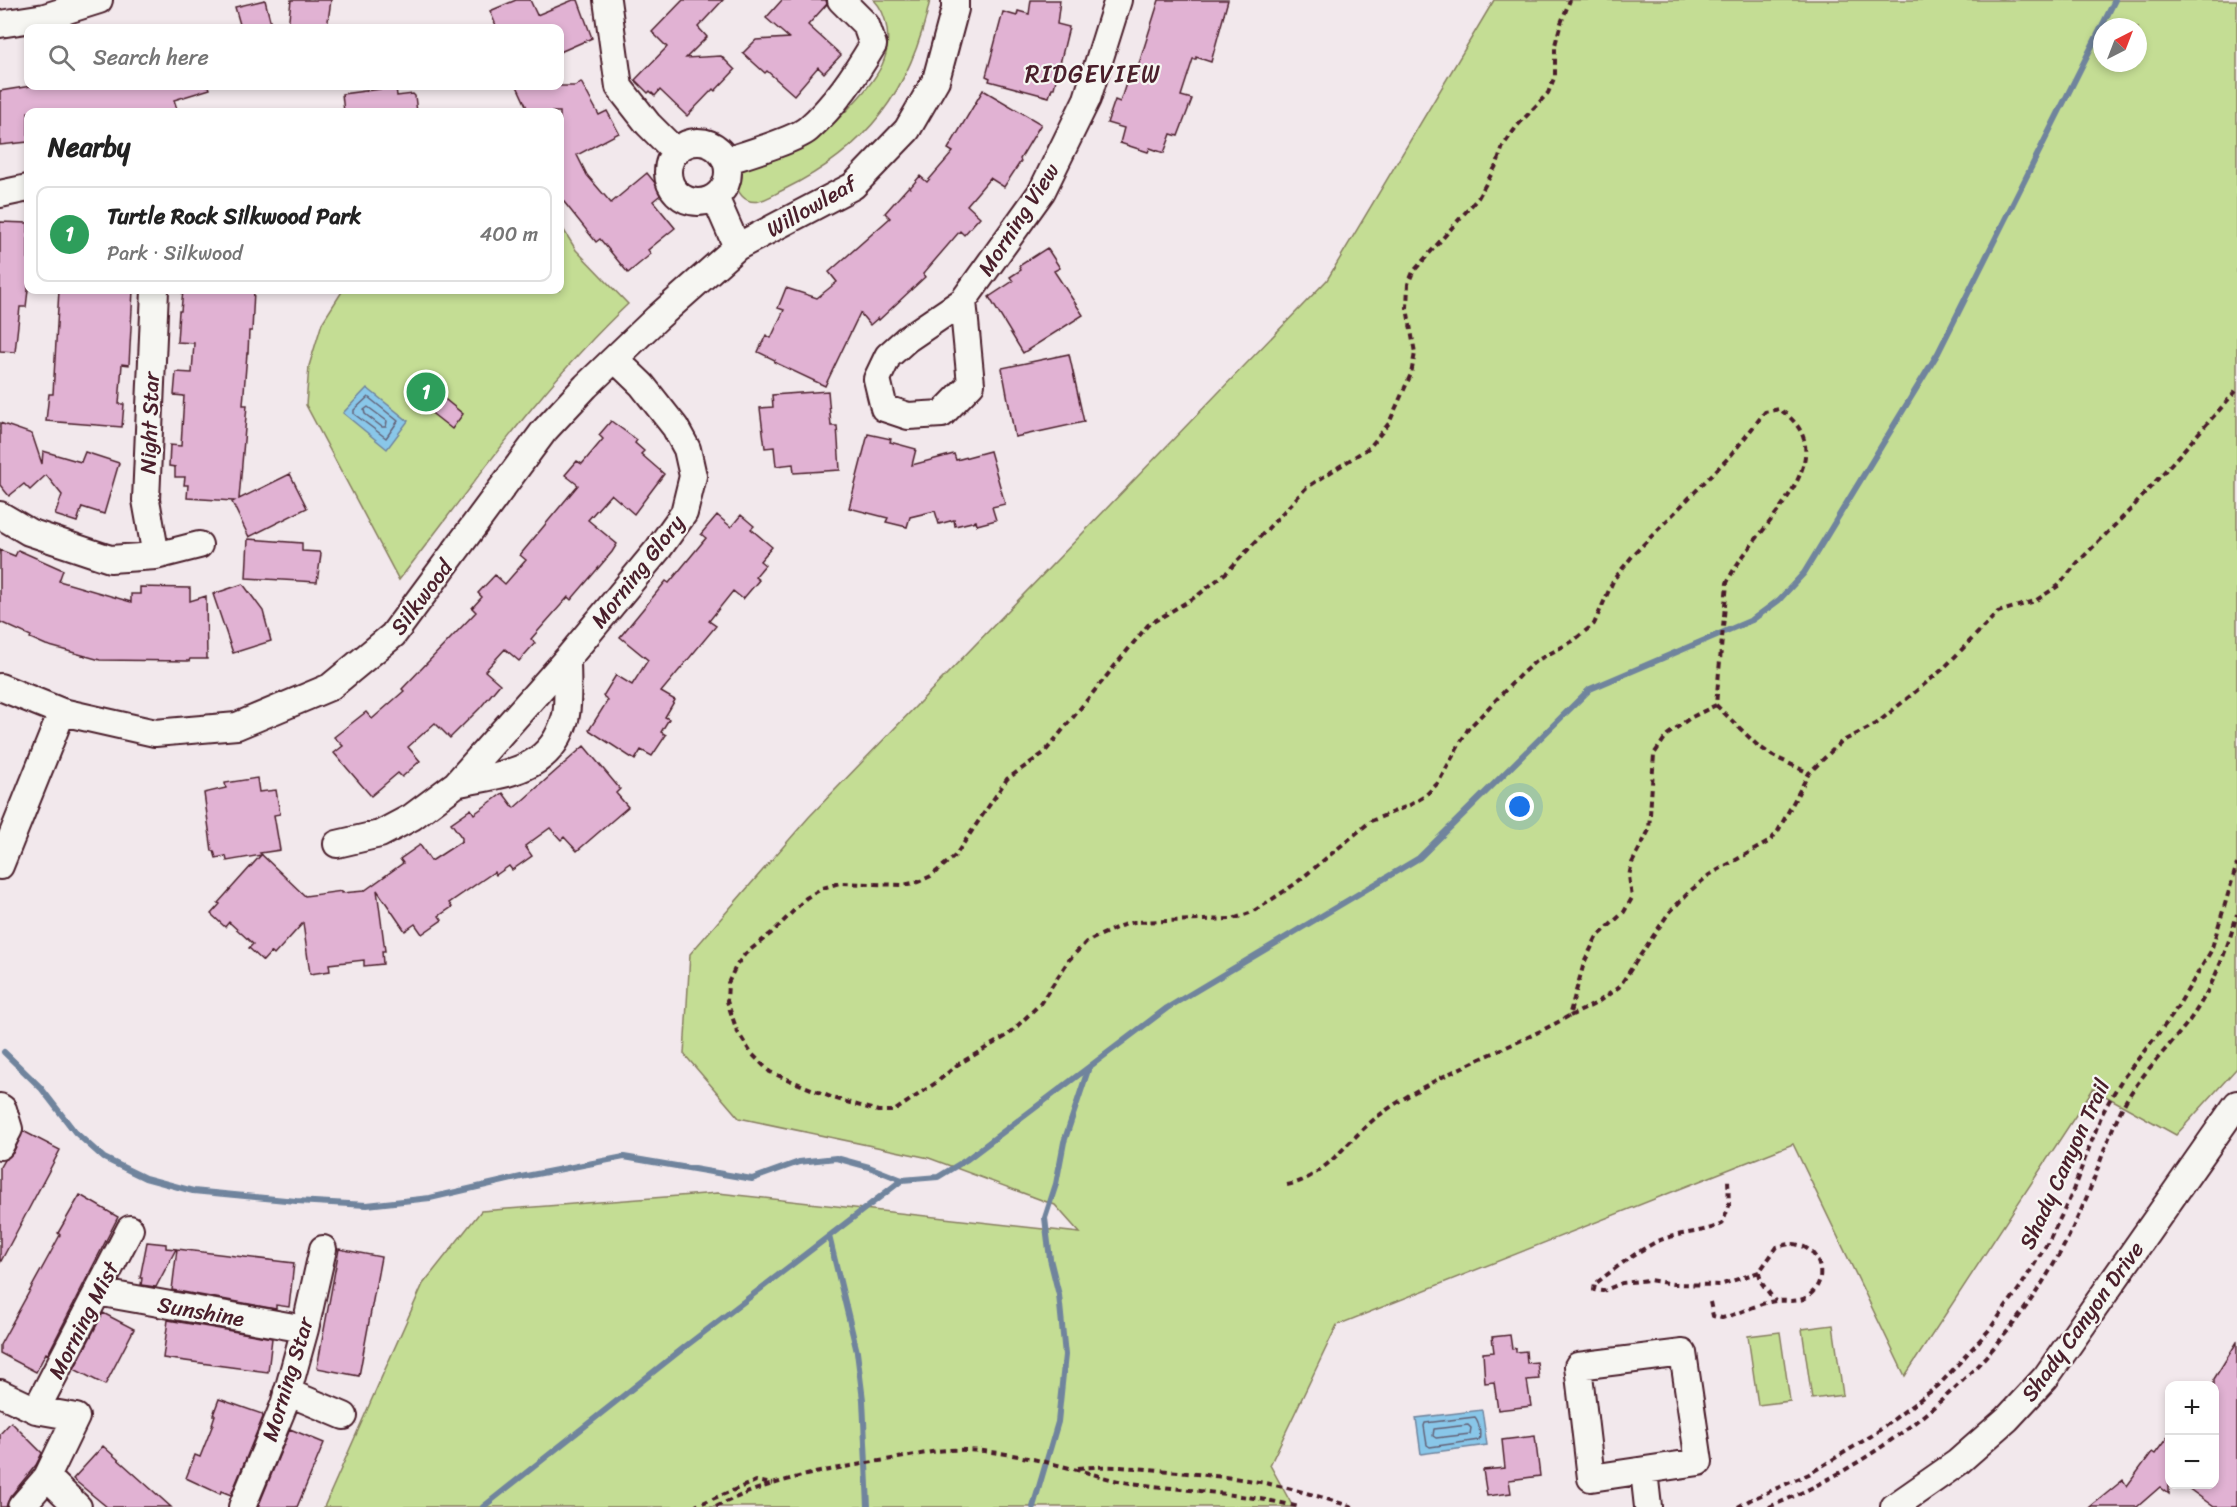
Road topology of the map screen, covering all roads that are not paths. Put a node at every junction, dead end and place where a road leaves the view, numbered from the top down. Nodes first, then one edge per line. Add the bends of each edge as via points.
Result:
1 (99, 0) edge
2 (607, 0) edge
3 (841, 0) edge
4 (955, 0) edge
5 (1118, 0) edge
6 (0, 24) edge
7 (675, 151) junction
8 (726, 161) junction
9 (24, 189) edge
10 (0, 194) edge
11 (715, 197) junction
12 (737, 247) junction
13 (155, 294) edge
14 (963, 301) junction
15 (615, 358) junction
16 (0, 515) edge
17 (199, 545) dead end
18 (156, 556) junction
19 (567, 658) junction
20 (0, 687) edge
21 (62, 712) junction
22 (456, 784) junction
23 (337, 844) dead end
24 (0, 866) edge
25 (2237, 1104) edge
26 (0, 1107) edge
27 (0, 1146) edge
28 (130, 1229) dead end
29 (323, 1249) dead end
30 (97, 1292) junction
31 (305, 1329) junction
32 (287, 1392) junction
33 (0, 1393) edge
34 (36, 1410) junction
35 (344, 1416) dead end
36 (1644, 1471) junction
37 (47, 1477) junction
38 (21, 1507) edge
39 (78, 1507) edge
40 (242, 1507) edge
41 (1648, 1507) edge
42 (1894, 1507) edge

1 - 6 street via 45,17
2 - 7 street via 620,87
3 - 8 street via 866,25 873,45 849,84 807,130
4 - 12 street, Willowleaf via 936,80 907,130 853,186
5 - 14 street, Morning View via 1087,99 1042,191
7 - 8 street via 683,145 703,142 713,145
7 - 11 street via 668,169 672,188 687,201 706,202
8 - 11 street via 727,181
9 - 10 street
11 - 12 street
12 - 15 street, Silkwood
13 - 18 street, Night Star via 146,501
14 - 14 street, Morning View via 971,384 942,414 908,416 884,408 877,379 888,356
15 - 19 street, Morning Glory via 675,427 687,449 693,476 684,513
15 - 21 street, Silkwood via 544,431 393,635 330,687 237,726 155,733
16 - 18 street via 29,532 110,559
17 - 18 street
19 - 22 street, Morning Glory
19 - 22 street, Morning Glory via 566,718 554,743 537,762
20 - 21 street, Silkwood
21 - 24 street
22 - 23 street, Morning Glory via 412,818 380,834
25 - 42 street, Shady Canyon Drive via 2046,1377 2007,1419 1957,1463
26 - 27 street via 9,1129
28 - 30 street, Morning Mist
29 - 31 street, Morning Star
30 - 31 street, Sunshine
30 - 34 street, Morning Mist
31 - 32 street, Morning Star
32 - 35 street
32 - 40 street, Morning Star
33 - 34 street
34 - 37 street via 76,1417
36 - 36 street via 1699,1462 1683,1353 1578,1366 1591,1478
36 - 41 street
37 - 38 street
37 - 39 street

